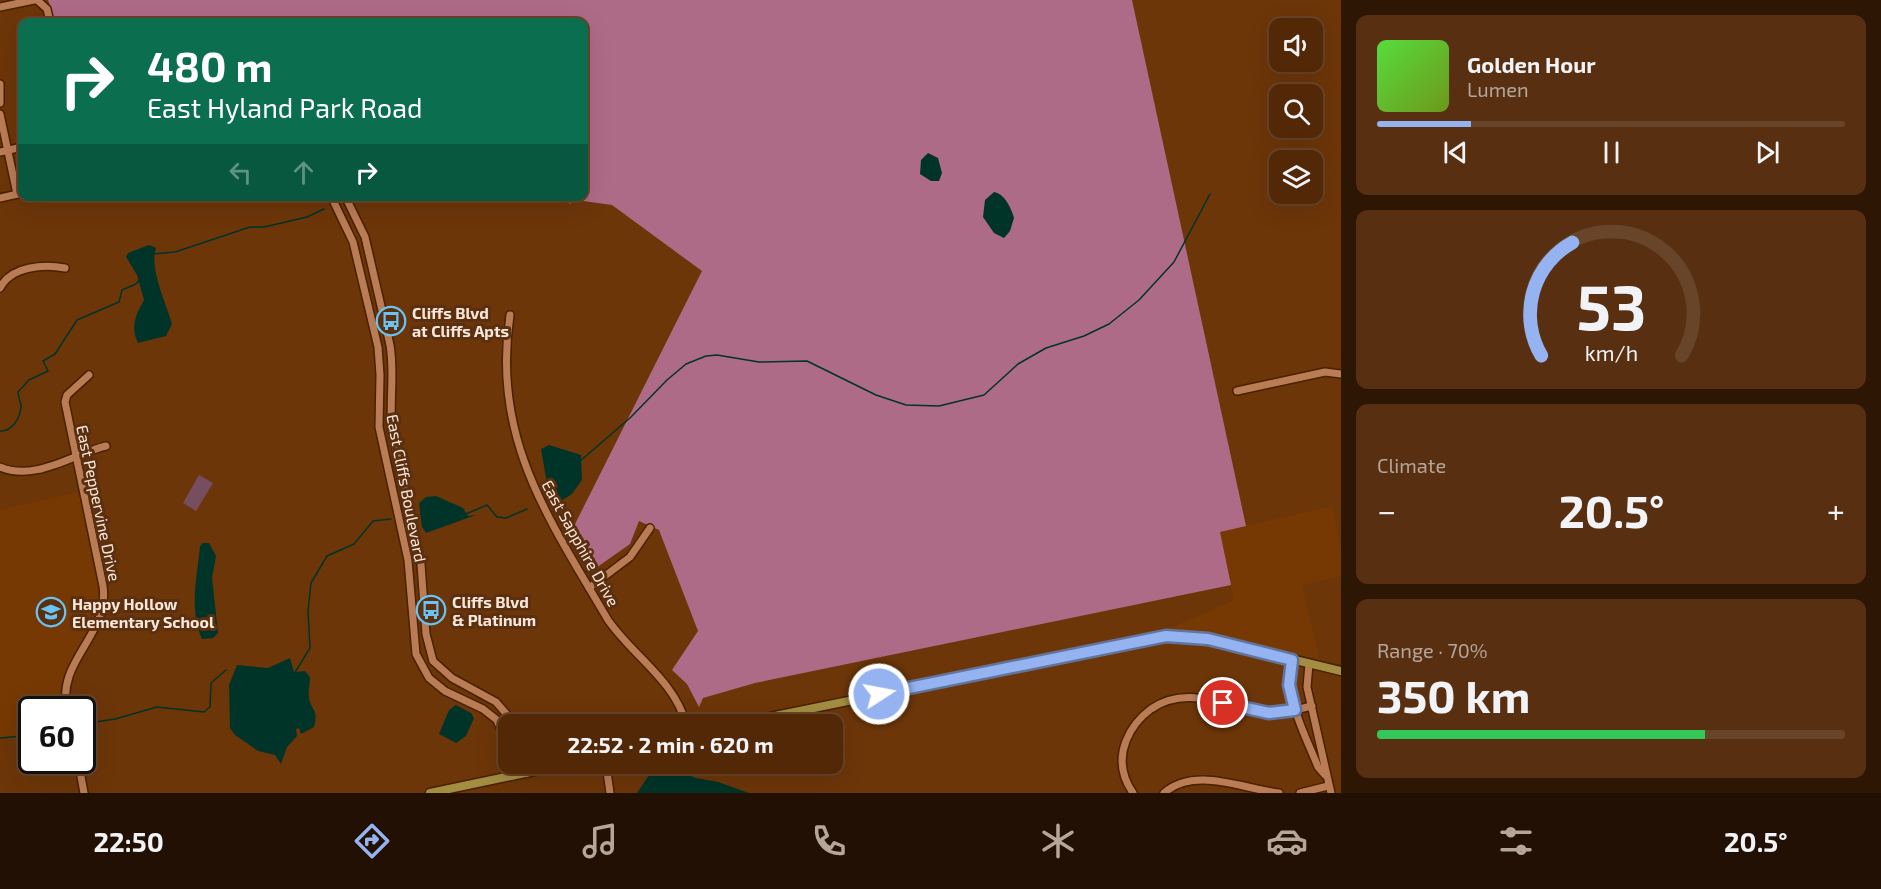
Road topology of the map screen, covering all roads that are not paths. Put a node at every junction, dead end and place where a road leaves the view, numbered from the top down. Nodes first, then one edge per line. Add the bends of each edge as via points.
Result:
1 (37, 1) edge
2 (0, 7) edge
3 (49, 18) edge
4 (0, 84) edge
5 (0, 103) edge
6 (0, 114) edge
7 (4, 151) edge
8 (18, 188) edge
9 (18, 194) edge
10 (0, 198) edge
11 (333, 201) edge
12 (347, 201) edge
13 (65, 268) dead end
14 (0, 288) edge
15 (510, 315) dead end
16 (1341, 374) edge
17 (89, 375) dead end
18 (1237, 391) dead end
19 (106, 446) dead end
20 (75, 456) junction
21 (0, 467) edge
22 (650, 528) dead end
23 (589, 588) junction
24 (1292, 660) junction
25 (1309, 664) junction
26 (1341, 671) edge
27 (65, 696) edge
28 (1312, 706) junction
29 (1295, 710) junction
30 (506, 714) edge
31 (682, 714) edge
32 (785, 714) edge
33 (498, 723) edge
34 (81, 774) edge
35 (522, 774) edge
36 (607, 774) edge
37 (1325, 775) junction
38 (513, 776) joint
39 (1329, 790) edge
40 (84, 793) edge
41 (430, 793) edge
42 (610, 793) edge
43 (1133, 793) edge
44 (1164, 793) edge
45 (1279, 793) edge
46 (1300, 793) edge

1 - 2 street
1 - 3 street via 47,9
4 - 5 street
6 - 7 street
7 - 8 street
9 - 10 street
11 - 33 street, East Cliffs Boulevard via 353,242 378,347 379,427 408,560 416,654 429,678 445,691 483,709
12 - 30 street, East Cliffs Boulevard via 365,237 393,361 392,431 421,564 428,648 439,669 496,702
13 - 14 street via 49,265 19,272
15 - 23 street, East Sapphire Drive via 506,367 517,444 538,499
16 - 18 street via 1325,372
17 - 20 street, East Peppervine Drive via 67,395 65,402
19 - 20 street
20 - 21 street via 67,462 19,472
20 - 27 street, East Peppervine Drive via 105,596 98,626 68,674
22 - 23 street via 630,557
23 - 31 street, East Sapphire Drive via 621,639 673,692
24 - 25 main road
24 - 29 street via 1289,685
24 - 32 main road via 1208,639 1166,636
25 - 26 main road
25 - 28 street via 1307,687
28 - 29 street
28 - 37 street via 1326,764
29 - 37 street via 1318,767
29 - 43 street via 1269,713 1195,696 1163,702 1134,725 1123,749 1122,767
34 - 40 street
35 - 38 main road
36 - 42 street
37 - 39 street
38 - 41 main road
39 - 46 street
44 - 45 street via 1179,783 1197,780

